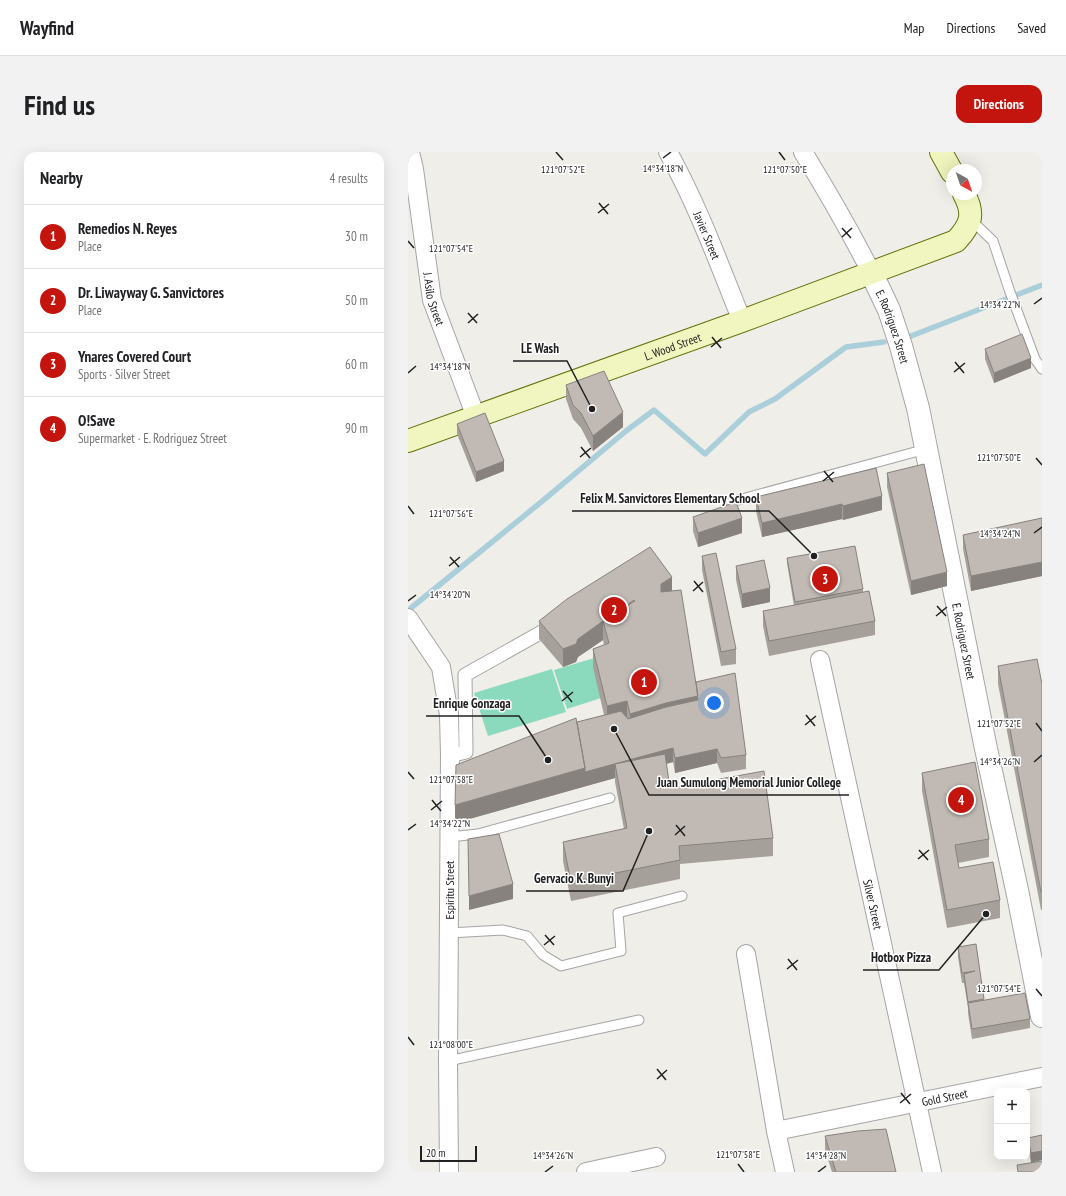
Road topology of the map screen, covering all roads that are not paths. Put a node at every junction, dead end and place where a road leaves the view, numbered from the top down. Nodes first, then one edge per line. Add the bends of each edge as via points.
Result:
1 (410, 152) edge
2 (668, 152) edge
3 (803, 152) edge
4 (941, 152) edge
5 (948, 164) edge
6 (967, 200) edge
7 (970, 219) junction
8 (871, 272) junction
9 (742, 321) junction
10 (1042, 369) edge
11 (476, 417) junction
12 (408, 441) edge
13 (926, 449) junction
14 (731, 502) edge
15 (408, 618) edge
16 (547, 629) edge
17 (820, 660) dead end
18 (450, 756) junction
19 (610, 798) dead end
20 (449, 837) junction
21 (682, 896) dead end
22 (449, 933) junction
23 (746, 954) dead end
24 (1042, 1016) edge
25 (639, 1020) dead end
26 (448, 1061) junction
27 (1042, 1077) edge
28 (917, 1103) junction
29 (776, 1131) junction
30 (656, 1157) dead end
31 (616, 1169) edge
32 (449, 1172) edge
33 (586, 1172) edge
34 (785, 1172) edge
35 (932, 1172) edge

1 - 11 street, J. Asilo Street via 432,300
2 - 9 street, Javier Street via 712,245
3 - 8 street
4 - 5 main road
6 - 7 main road
7 - 8 main road, L. Wood Street via 966,230 956,241
7 - 10 lane via 993,241 1035,359
8 - 9 main road, L. Wood Street
8 - 13 street, E. Rodriguez Street via 901,346
9 - 11 main road, L. Wood Street
11 - 12 main road, L. Wood Street
13 - 14 lane
13 - 24 street, E. Rodriguez Street
15 - 18 street, Espiritu Street via 441,667 449,715
16 - 18 street via 465,675 466,752
17 - 28 street, Silver Street
18 - 20 street, Espiritu Street
19 - 20 lane via 478,834
20 - 22 street, Espiritu Street
21 - 22 lane via 618,913 621,951 561,966 544,955 527,936 503,930
22 - 26 street, Espiritu Street
23 - 29 street
25 - 26 lane
26 - 32 street, Espiritu Street
27 - 28 street, Gold Street
28 - 29 street, Gold Street
28 - 35 street, Silver Street
29 - 34 street
30 - 31 street
31 - 33 street

